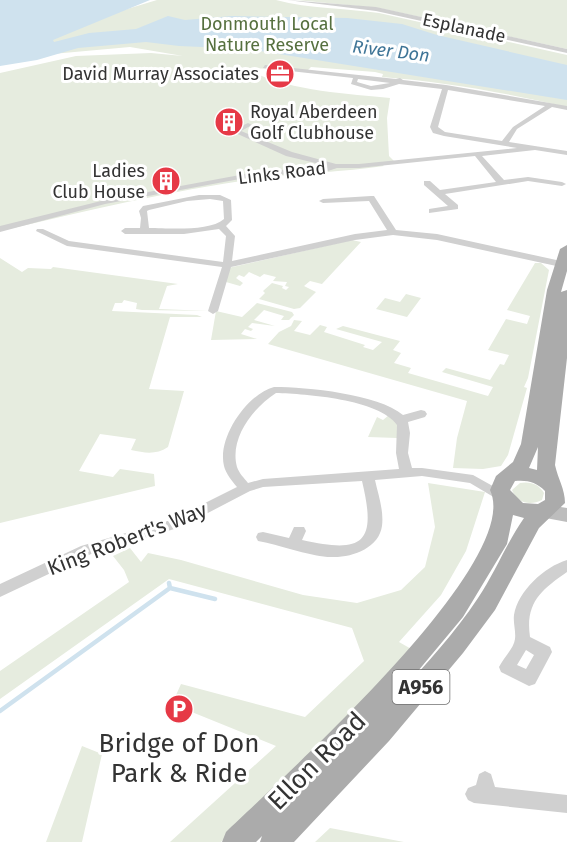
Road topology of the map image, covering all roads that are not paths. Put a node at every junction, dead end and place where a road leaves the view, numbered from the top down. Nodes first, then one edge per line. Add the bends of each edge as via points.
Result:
1 (290, 0) edge
2 (567, 51) edge
3 (265, 67) dead end
4 (446, 87) junction
5 (550, 105) junction
6 (567, 108) edge
7 (248, 125) dead end
8 (504, 143) junction
9 (535, 148) junction
10 (476, 153) junction
11 (567, 153) edge
12 (336, 166) junction
13 (501, 182) junction
14 (427, 183) dead end
15 (562, 184) dead end
16 (439, 193) junction
17 (323, 201) dead end
18 (432, 211) dead end
19 (221, 226) junction
20 (0, 229) edge
21 (144, 230) junction
22 (40, 231) dead end
23 (125, 231) dead end
24 (393, 232) junction
25 (567, 249) edge
26 (561, 264) junction
27 (227, 265) junction
28 (219, 291) junction
29 (563, 292) edge
30 (231, 294) dead end
31 (213, 311) dead end
32 (421, 414) dead end
33 (401, 420) junction
34 (406, 471) junction
35 (367, 475) junction
36 (509, 476) junction
37 (468, 478) junction
38 (558, 486) edge
39 (244, 488) junction
40 (502, 497) junction
41 (567, 498) edge
42 (542, 511) junction
43 (567, 515) edge
44 (299, 531) dead end
45 (263, 537) dead end
46 (293, 544) junction
47 (567, 565) edge
48 (0, 591) edge
49 (523, 641) dead end
50 (481, 790) dead end
51 (567, 804) edge
52 (236, 842) edge
53 (274, 842) edge

1 - 2 street, Esplanade via 376,9
3 - 4 street via 357,76 353,83 358,86 389,88 400,80
4 - 5 street
4 - 8 street via 436,131
5 - 6 street
5 - 8 street via 515,128
7 - 12 street via 235,131
8 - 9 street
9 - 10 street, Links Road
9 - 11 street, Links Road
10 - 12 street, Links Road
10 - 13 street
12 - 20 street, Links Road via 221,180 94,205
13 - 15 street via 528,179
13 - 16 street
14 - 16 street
16 - 18 street via 455,207
17 - 24 street via 371,198
19 - 21 street via 184,231
19 - 21 street via 228,220 227,200 202,197 146,208
19 - 27 street via 231,236
21 - 23 street
22 - 27 street via 67,243
24 - 26 street via 437,237
24 - 27 street
25 - 26 main road, A956
26 - 29 main road, A956
27 - 28 street
28 - 30 street
28 - 31 street
29 - 36 main road, A956 via 530,444 521,465
29 - 38 main road, A956 via 555,399 561,418 555,460
32 - 33 street
33 - 34 street
33 - 39 street via 363,401 271,385 249,408 232,446 230,464
34 - 35 street, King Robert's Way
34 - 37 street, King Robert's Way
35 - 39 street, King Robert's Way
35 - 46 street via 377,522 370,539 331,552
36 - 37 street, King Robert's Way
36 - 38 main road via 530,474
36 - 40 main road, A956 via 500,487
37 - 40 street, King Robert's Way
38 - 41 main road
38 - 42 main road, A956 via 553,506
39 - 48 street, King Robert's Way via 176,524 98,545
40 - 42 main road via 519,509
40 - 52 main road, Ellon Road / A956 via 503,515 496,543 455,611 368,712
42 - 43 main road
42 - 53 main road, Ellon Road / A956 via 528,528 481,613 435,672
44 - 46 street
45 - 46 street
47 - 49 street via 534,587 523,611
50 - 51 street

